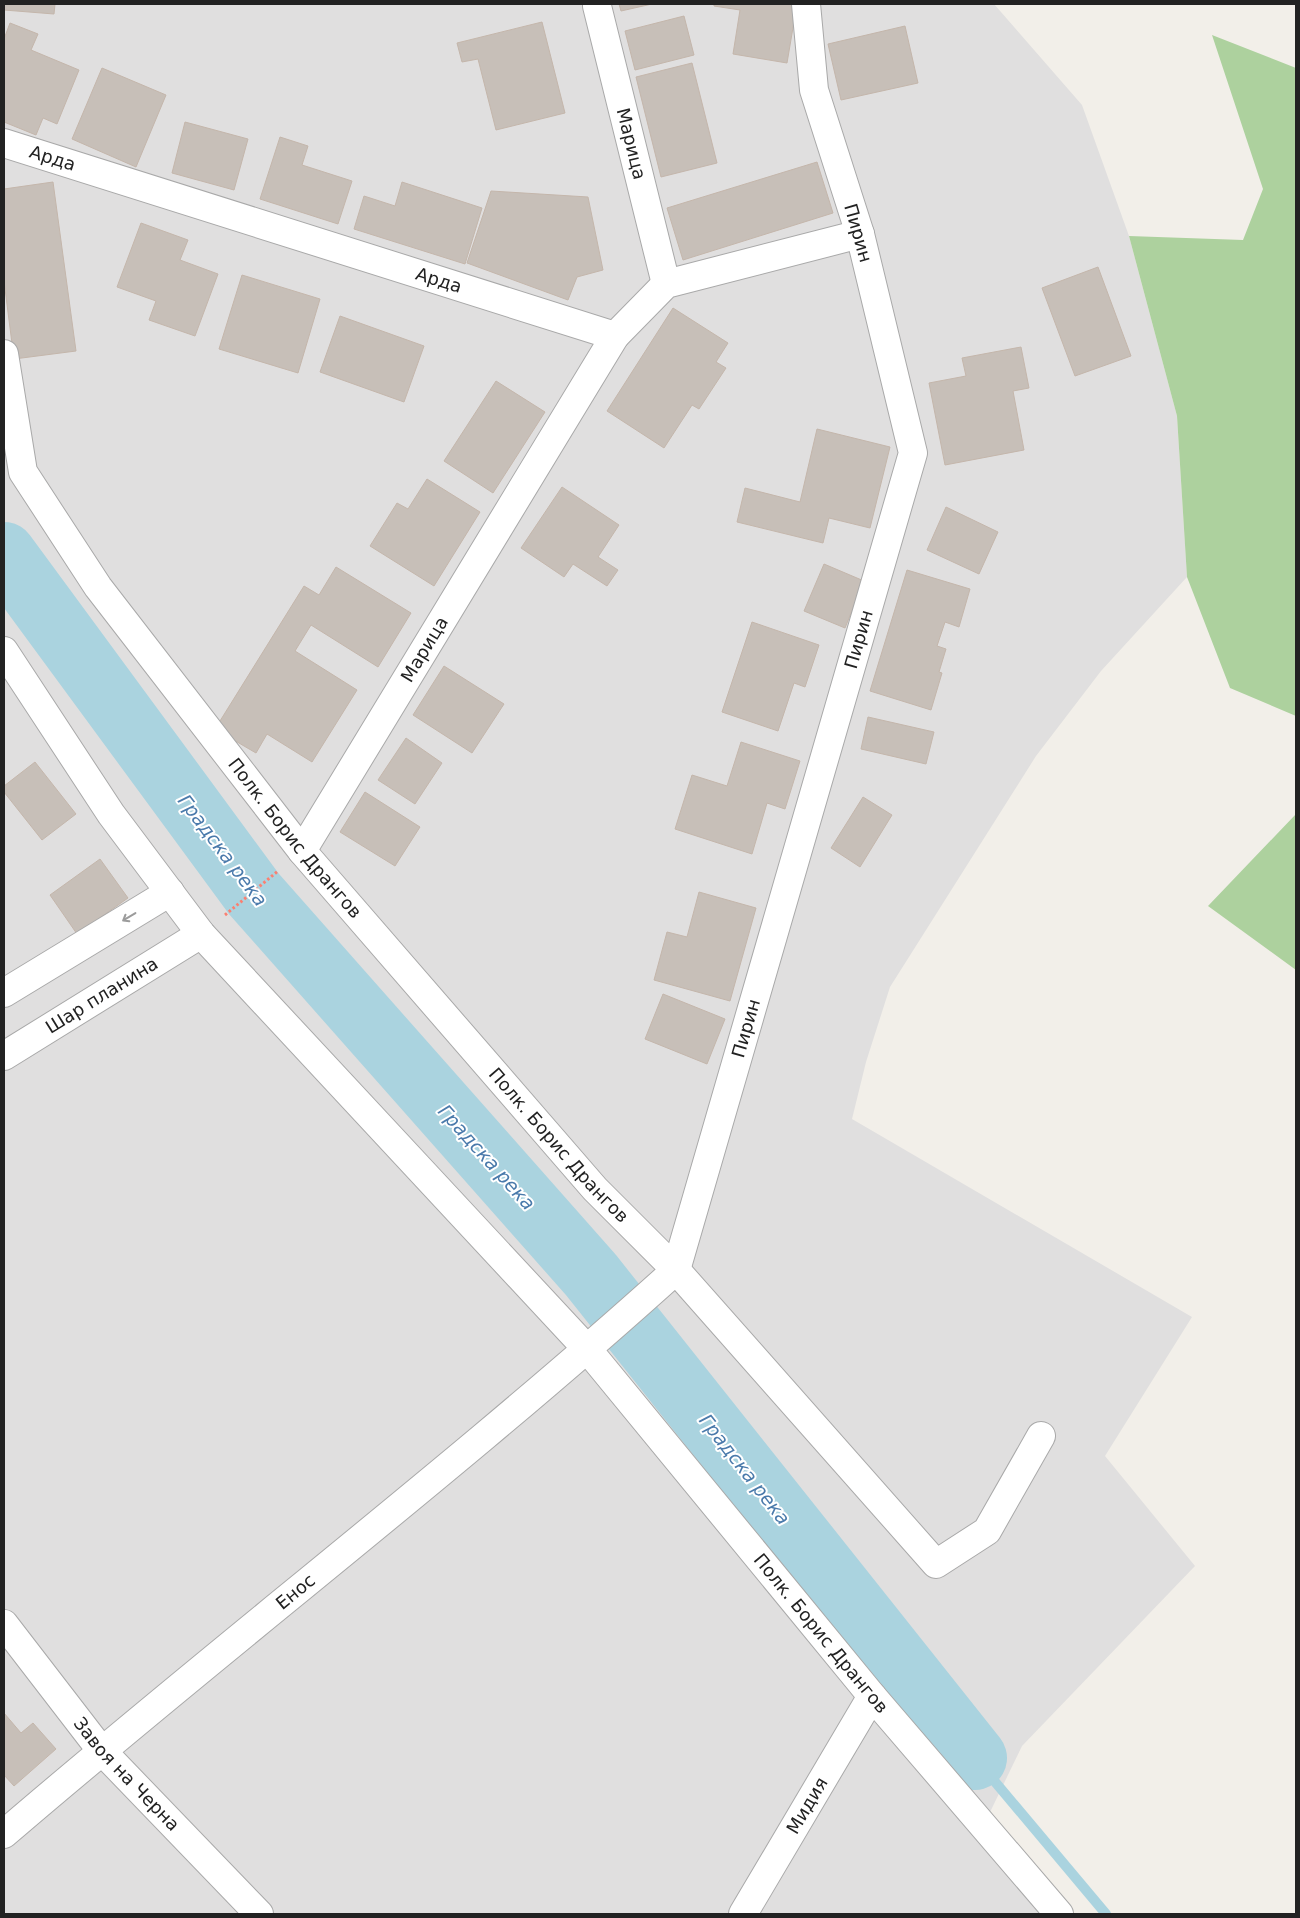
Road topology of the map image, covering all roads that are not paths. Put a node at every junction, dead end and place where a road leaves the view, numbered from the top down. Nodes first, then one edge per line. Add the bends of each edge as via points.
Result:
1 (806, 4) edge
2 (597, 6) dead end
3 (4, 143) edge
4 (860, 234) junction
5 (666, 284) junction
6 (615, 336) junction
7 (4, 354) edge
8 (4, 651) edge
9 (302, 851) junction
10 (170, 892) junction
11 (201, 934) junction
12 (4, 993) edge
13 (4, 1056) edge
14 (676, 1270) junction
15 (588, 1350) junction
16 (1041, 1436) dead end
17 (4, 1624) edge
18 (872, 1696) junction
19 (101, 1750) junction
20 (4, 1834) edge
21 (260, 1914) edge
22 (743, 1914) edge
23 (1059, 1914) edge

1 - 4 street, Пирин via 814,90
2 - 5 street, Марица
3 - 6 street, Арда
4 - 5 street
4 - 14 street, Пирин via 913,453
5 - 6 street
6 - 9 street, Марица
7 - 9 street, Полк. Борис Дрангов via 23,472 98,588
8 - 10 street, Полк. Борис Дрангов via 111,814
9 - 14 street, Полк. Борис Дрангов via 596,1189
10 - 11 street, Полк. Борис Дрангов
10 -> 12 street
11 - 13 street, Шар планина
11 - 15 street, Полк. Борис Дрангов
14 - 15 street
14 - 16 street, Полк. Борис Дрангов via 936,1564 987,1531
15 - 18 street, Полк. Борис Дрангов
15 - 19 street, Енос
17 - 19 street, Завоя на Черна
18 - 22 street, Мидия
18 - 23 street, Полк. Борис Дрангов
19 - 20 street, Енос
19 - 21 street, Завоя на Черна

